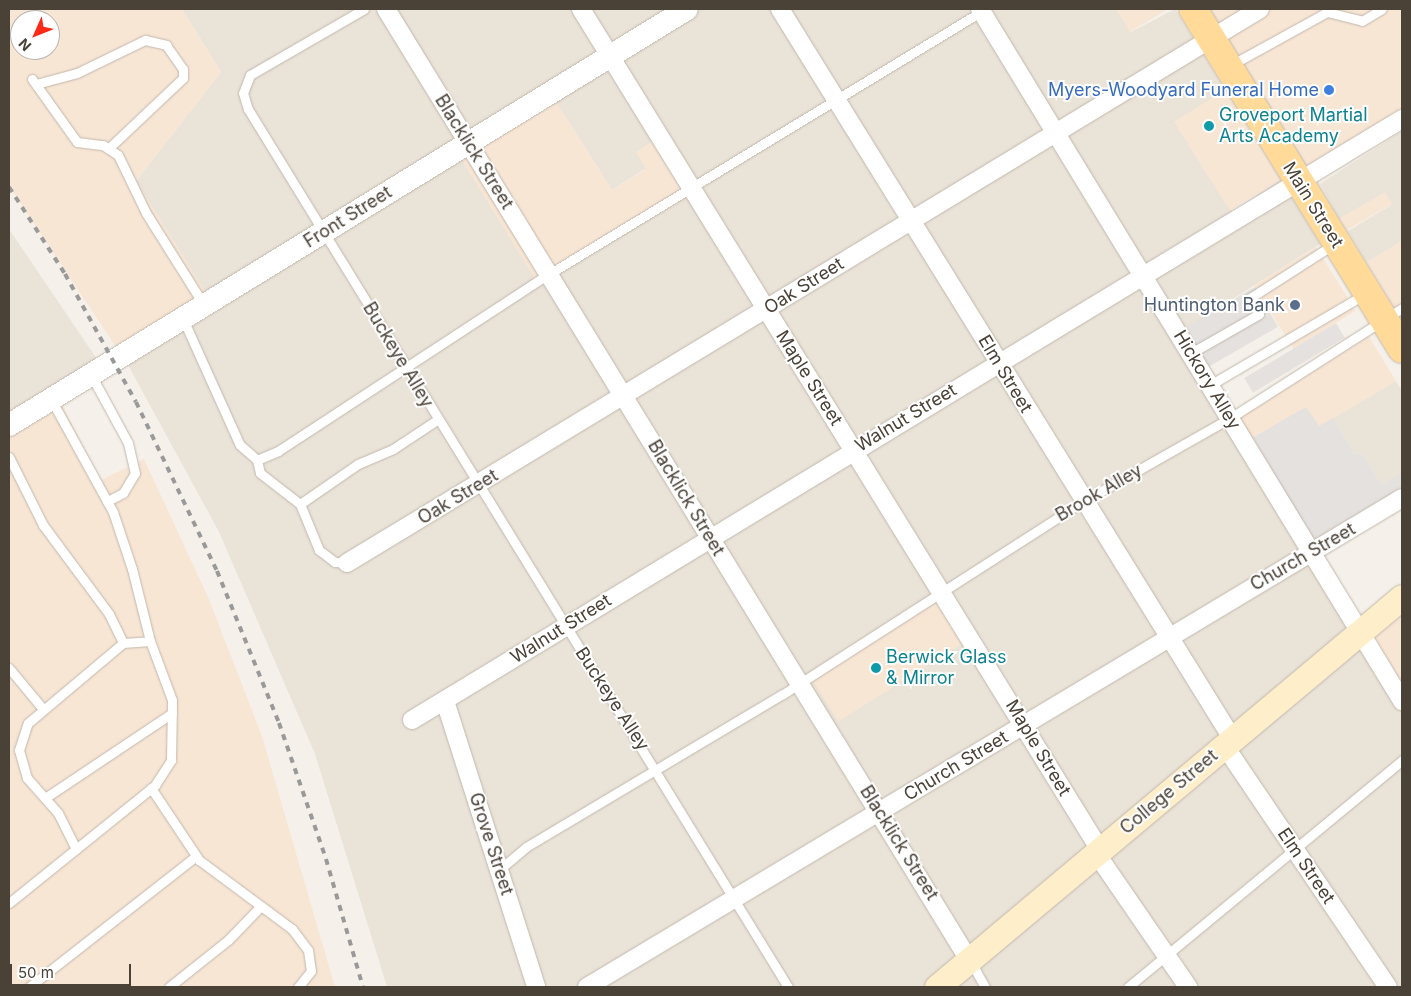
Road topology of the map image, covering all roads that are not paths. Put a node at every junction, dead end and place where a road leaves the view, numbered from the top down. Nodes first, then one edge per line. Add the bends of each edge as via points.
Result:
1 (364, 9) edge
2 (386, 9) edge
3 (581, 9) edge
4 (687, 9) edge
5 (780, 9) edge
6 (1193, 9) edge
7 (1260, 9) edge
8 (1382, 9) edge
9 (981, 10) edge
10 (1211, 38) junction
11 (610, 56) junction
12 (1229, 67) junction
13 (837, 100) junction
14 (1402, 119) edge
15 (1056, 133) junction
16 (468, 142) junction
17 (108, 149) junction
18 (1300, 182) junction
19 (692, 191) junction
20 (911, 220) junction
21 (324, 232) junction
22 (1337, 243) junction
23 (549, 274) junction
24 (1142, 275) junction
25 (1367, 292) junction
26 (204, 305) junction
27 (766, 310) junction
28 (1393, 314) edge
29 (183, 318) junction
30 (1402, 349) edge
31 (1191, 353) junction
32 (998, 362) junction
33 (406, 367) junction
34 (91, 375) junction
35 (1210, 385) junction
36 (624, 396) junction
37 (51, 399) junction
38 (1230, 418) junction
39 (437, 420) junction
40 (9, 425) edge
41 (854, 450) junction
42 (9, 457) edge
43 (257, 460) junction
44 (479, 485) junction
45 (1402, 498) edge
46 (107, 501) junction
47 (1082, 502) junction
48 (300, 504) junction
49 (710, 539) junction
50 (1311, 552) junction
51 (347, 563) joint
52 (942, 589) junction
53 (1402, 597) edge
54 (566, 626) junction
55 (1360, 631) junction
56 (1168, 638) junction
57 (150, 641) junction
58 (123, 643) junction
59 (9, 668) edge
60 (799, 683) junction
61 (445, 700) junction
62 (1402, 701) edge
63 (43, 709) junction
64 (172, 713) junction
65 (412, 720) dead end
66 (1023, 725) junction
67 (1228, 742) junction
68 (1402, 760) edge
69 (657, 769) junction
70 (151, 788) junction
71 (45, 798) junction
72 (880, 812) junction
73 (76, 849) junction
74 (1294, 850) junction
75 (1098, 852) junction
76 (196, 856) junction
77 (500, 869) junction
78 (736, 900) junction
79 (9, 903) edge
80 (261, 906) junction
81 (1166, 955) junction
82 (969, 960) junction
83 (1402, 983) edge
84 (28, 987) edge
85 (169, 987) edge
86 (298, 987) edge
87 (536, 987) edge
88 (587, 987) edge
89 (788, 987) edge
90 (937, 987) edge
91 (985, 987) edge
92 (1128, 987) edge
93 (1188, 987) edge
94 (1388, 987) edge
95 (1398, 987) edge

1 - 21 lane, Buckeye Alley via 256,71 243,92 248,109
2 - 16 street, Blacklick Street
3 - 11 street, Maple Street
4 - 11 street, Front Street
5 - 13 street, Elm Street
6 - 10 main road, Main Street
7 - 10 street, Oak Street
8 - 12 lane via 1362,21 1328,12
9 - 13 lane
9 - 15 street, Hickory Alley
10 - 12 main road, Main Street
10 - 15 street, Oak Street
11 - 16 street, Front Street
11 - 19 street, Maple Street
12 - 18 main road, Main Street
13 - 19 lane
13 - 20 street, Elm Street
14 - 18 street, Walnut Street
15 - 20 street, Oak Street
15 - 24 street, Hickory Alley
16 - 21 street, Front Street
16 - 23 street, Blacklick Street
17 - 17 lane via 77,142 34,81 77,73 145,40 166,45 183,69 183,78
17 - 26 lane via 118,156 146,213
18 - 22 main road, Main Street
18 - 24 street, Walnut Street
19 - 23 lane
19 - 27 street, Maple Street
20 - 27 street, Oak Street
20 - 32 street, Elm Street
21 - 26 street, Front Street
21 - 33 lane, Buckeye Alley
22 - 25 main road, Main Street
22 - 31 lane via 1250,298 1259,314
23 - 33 lane
23 - 36 street, Blacklick Street
24 - 31 street, Hickory Alley
24 - 32 street, Walnut Street
25 - 28 main road, Main Street
25 - 35 lane
26 - 29 street, Front Street
27 - 36 street, Oak Street
27 - 41 street, Maple Street
28 - 30 main road, Main Street
28 - 38 lane, Brook Alley
29 - 34 street, Front Street
29 - 43 lane via 240,445
31 - 35 street, Hickory Alley
32 - 41 street, Walnut Street
32 - 47 street, Elm Street
33 - 39 lane, Buckeye Alley
33 - 43 lane via 278,451
34 - 37 street, Front Street
34 - 46 lane via 128,444 135,473 123,493
35 - 38 street, Hickory Alley
36 - 44 street, Oak Street
36 - 49 street, Blacklick Street
37 - 40 street, Front Street
37 - 46 lane
38 - 47 lane, Brook Alley
38 - 50 street, Hickory Alley
39 - 44 lane, Buckeye Alley
39 - 48 lane via 394,449 358,464
41 - 49 street, Walnut Street
41 - 52 street, Maple Street
42 - 58 lane via 43,525 109,614
43 - 48 lane via 260,473
44 - 51 street, Oak Street
44 - 54 lane, Buckeye Alley
45 - 50 street, Church Street
46 - 57 lane via 132,569
47 - 52 lane, Brook Alley
47 - 56 street, Elm Street
48 - 51 lane via 319,550 335,562
49 - 54 street, Walnut Street
49 - 60 street, Blacklick Street
50 - 55 street, Hickory Alley
50 - 56 street, Church Street
52 - 60 lane, Brook Alley
52 - 66 street, Maple Street
53 - 55 main road, College Street
54 - 61 street, Walnut Street
54 - 69 lane, Buckeye Alley
55 - 62 street, Hickory Alley
55 - 67 main road, College Street
56 - 66 street, Church Street
56 - 67 street, Elm Street
57 - 58 lane
57 - 64 lane via 172,700
58 - 63 lane
59 - 63 lane
60 - 69 lane, Brook Alley
60 - 72 street, Blacklick Street
61 - 65 street, Walnut Street
61 - 77 street, Grove Street
63 - 71 lane via 28,723 19,750 27,778
64 - 70 lane via 171,760
64 - 71 lane
66 - 72 street, Church Street
66 - 75 street, Maple Street
67 - 74 street, Elm Street
67 - 75 main road, College Street
68 - 74 lane
69 - 77 lane, Brook Alley via 526,847
69 - 78 lane, Buckeye Alley
70 - 73 lane
70 - 76 lane
71 - 73 lane
72 - 78 street, Church Street
72 - 82 street, Blacklick Street
73 - 79 lane
74 - 81 lane
74 - 94 street, Elm Street
75 - 81 street, Maple Street
75 - 82 main road, College Street
76 - 80 lane
76 - 84 lane
77 - 87 street, Grove Street
78 - 88 street, Church Street
78 - 89 lane, Buckeye Alley
80 - 85 lane via 228,940
80 - 86 lane via 292,930 308,950 311,971
81 - 92 lane
81 - 93 street, Maple Street
82 - 90 main road, College Street
82 - 91 lane, Blacklick Street
83 - 95 street

